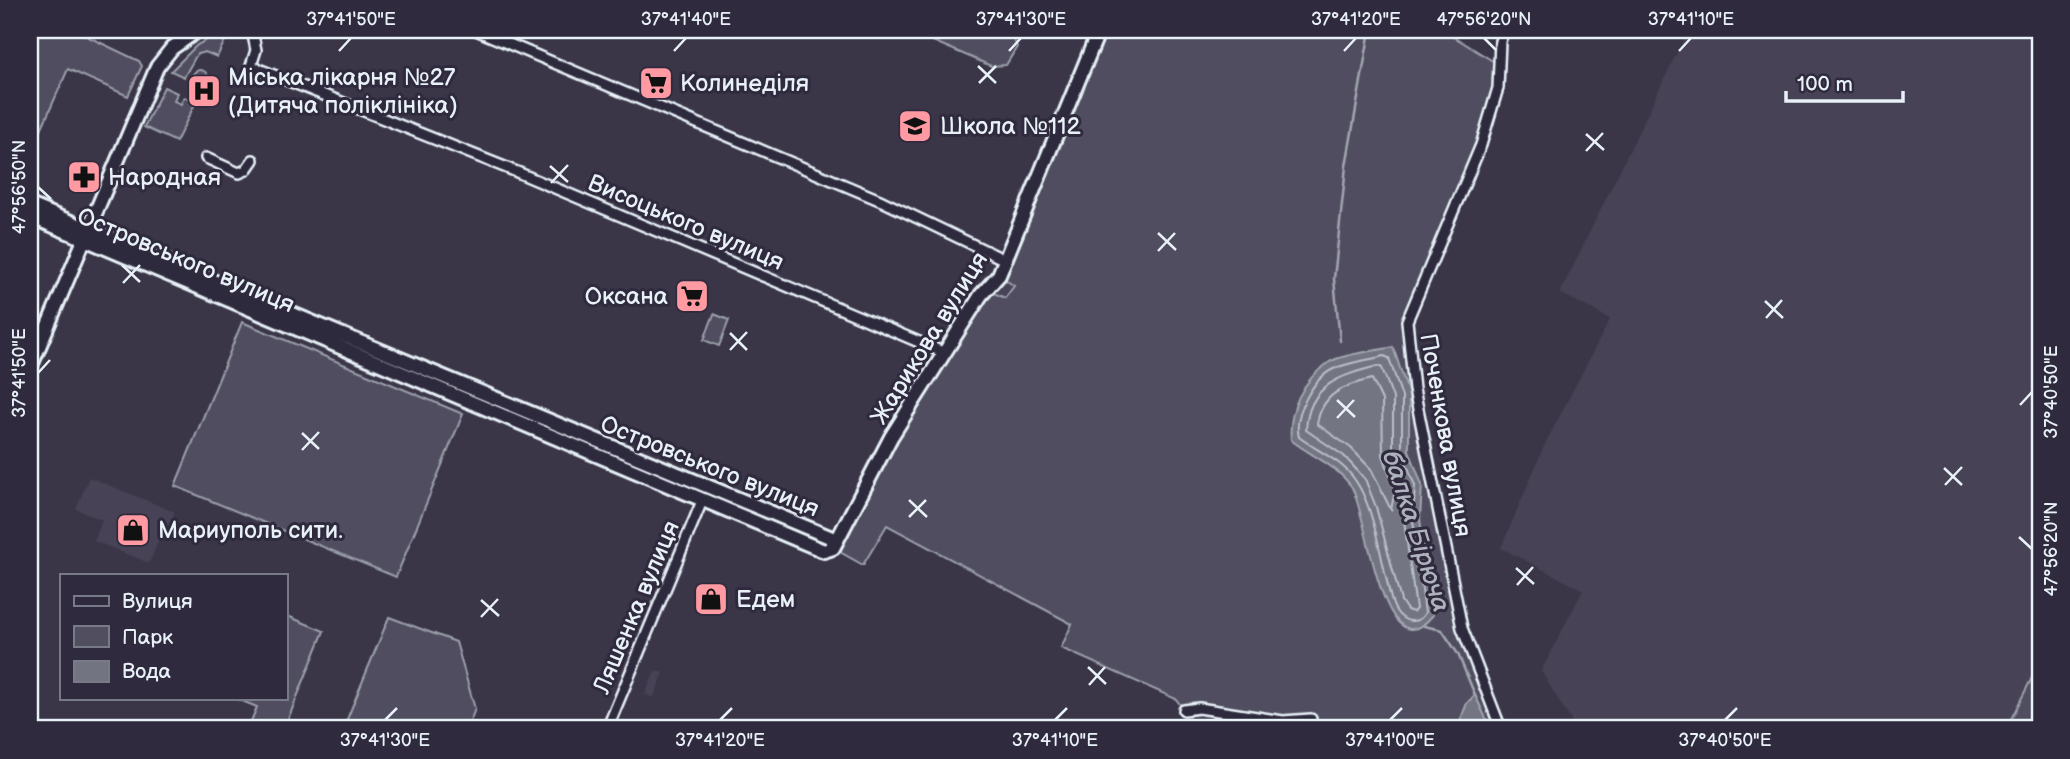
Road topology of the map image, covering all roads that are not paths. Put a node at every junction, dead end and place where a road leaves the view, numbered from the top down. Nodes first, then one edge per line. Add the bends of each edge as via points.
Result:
1 (198, 30) edge
2 (252, 30) edge
3 (476, 30) edge
4 (1099, 30) edge
5 (1504, 30) edge
6 (206, 158) dead end
7 (253, 160) dead end
8 (30, 205) edge
9 (30, 216) edge
10 (85, 234) junction
11 (1005, 260) junction
12 (945, 353) junction
13 (30, 368) edge
14 (702, 501) junction
15 (833, 548) junction
16 (1184, 710) dead end
17 (1311, 719) dead end
18 (607, 729) edge
19 (1501, 729) edge

1 - 10 street via 172,48 157,67
2 - 12 street, Висоцького вулиця via 256,50 251,66
3 - 11 street via 883,201
4 - 11 street, Жарикова вулиця
5 - 19 street, Поченкова вулиця via 1497,88 1481,145 1407,321 1414,389 1462,628
6 - 7 street via 239,173
8 - 10 street, Островського вулиця
9 - 10 street, Островського вулиця
10 - 13 street
10 - 14 street, Островського вулиця
10 - 15 street, Островського вулиця via 832,538
11 - 12 street, Жарикова вулиця
12 - 15 street, Жарикова вулиця via 891,437
14 - 15 street, Островського вулиця via 824,551
14 - 18 street, Ляшенка вулиця
16 - 17 street via 1199,708 1283,721

